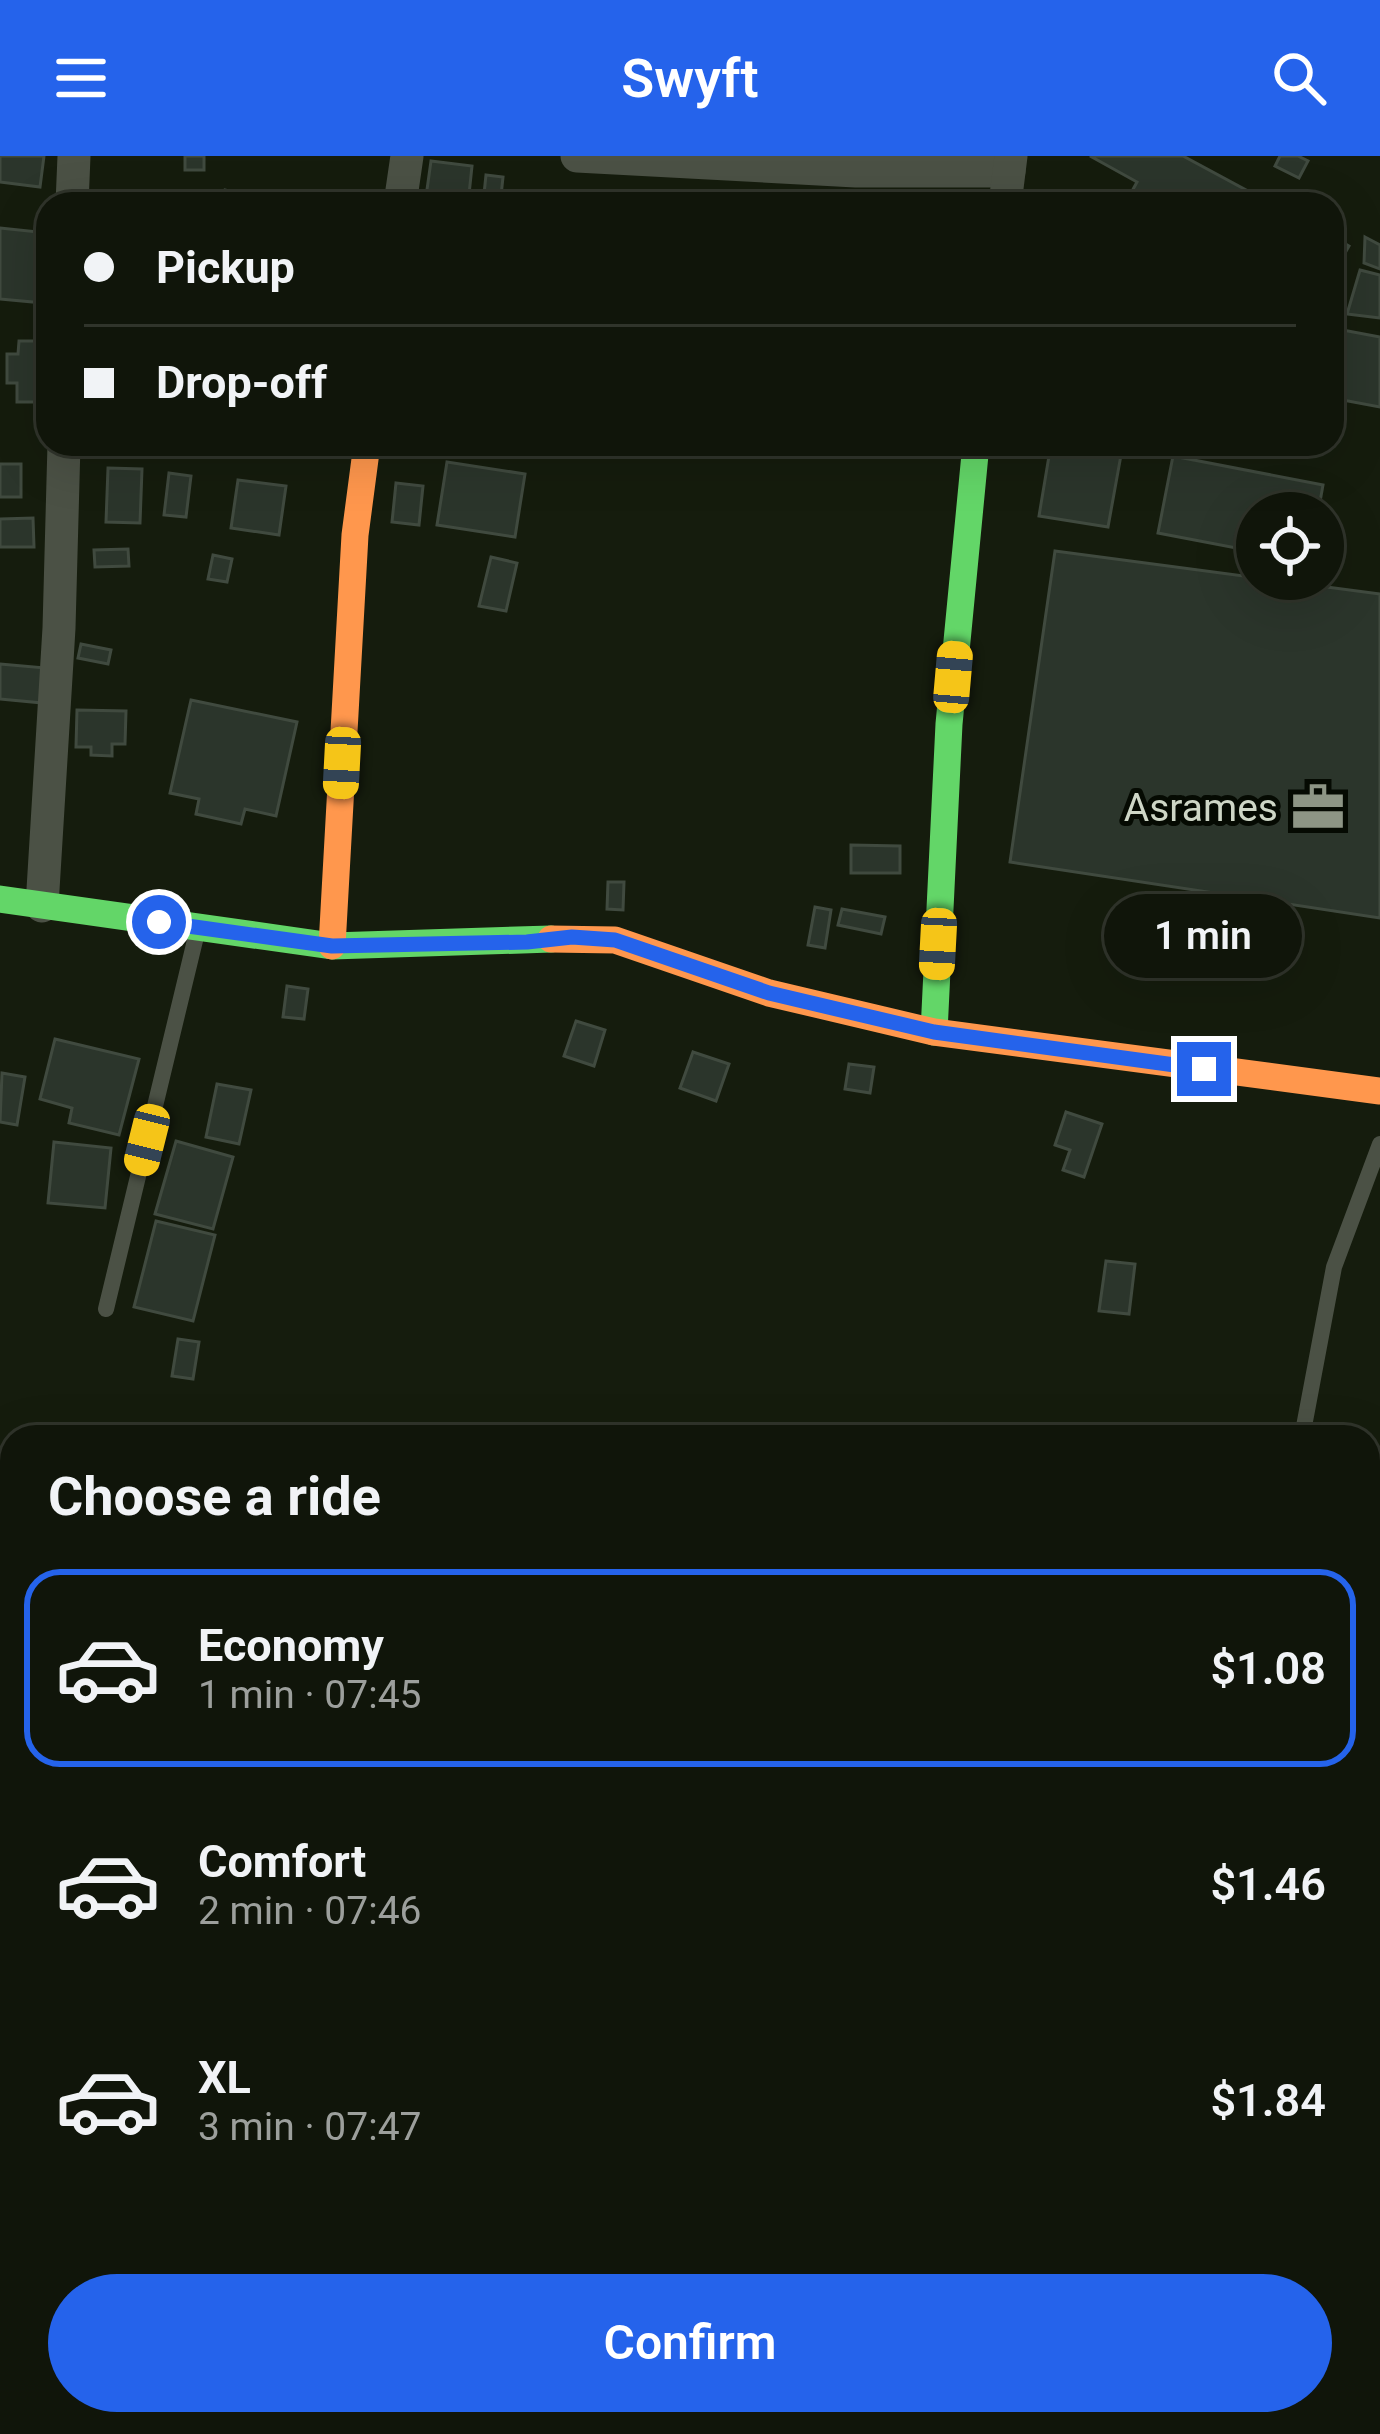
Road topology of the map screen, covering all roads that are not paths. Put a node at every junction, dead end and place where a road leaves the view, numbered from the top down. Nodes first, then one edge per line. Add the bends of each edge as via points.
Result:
1 (74, 156) edge
2 (407, 156) edge
3 (577, 156) edge
4 (1009, 177) edge
5 (72, 192) edge
6 (402, 192) edge
7 (64, 456) edge
8 (366, 456) edge
9 (975, 456) edge
10 (0, 899) edge
11 (42, 906) junction
12 (198, 928) junction
13 (332, 946) junction
14 (934, 1032) junction
15 (1380, 1091) edge
16 (1380, 1144) edge
17 (106, 1309) dead end
18 (1304, 1425) edge

1 - 5 street
2 - 6 street
3 - 4 street
7 - 11 street
8 - 13 street
9 - 14 street via 949,724
10 - 11 street
11 - 12 street
12 - 13 street
12 - 17 lane
13 - 14 street via 615,940 769,993
14 - 15 street
16 - 18 lane via 1334,1267

